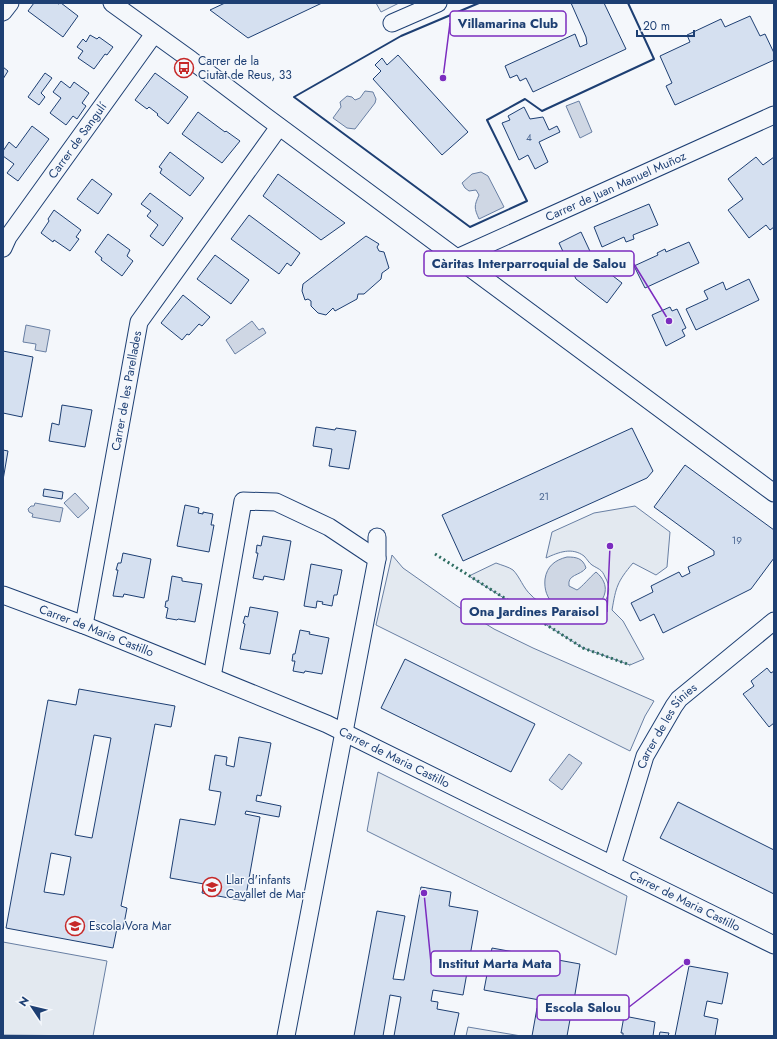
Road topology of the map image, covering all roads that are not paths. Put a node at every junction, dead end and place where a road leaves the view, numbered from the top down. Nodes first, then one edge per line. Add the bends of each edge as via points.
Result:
1 (10, 3) edge
2 (112, 3) edge
3 (438, 3) edge
4 (3, 12) edge
5 (392, 23) dead end
6 (154, 34) junction
7 (774, 115) edge
8 (279, 126) junction
9 (3, 248) edge
10 (458, 258) junction
11 (774, 493) edge
12 (377, 537) dead end
13 (377, 559) junction
14 (3, 595) edge
15 (774, 621) edge
16 (84, 625) junction
17 (212, 676) junction
18 (343, 732) junction
19 (612, 865) junction
20 (774, 945) edge
21 (286, 1036) edge

1 - 4 street
2 - 6 street
3 - 5 street
6 - 8 street
6 - 9 street, Carrer de Sangulí via 8,237
7 - 10 street, Carrer de Juan Manuel Muñoz
8 - 10 street
8 - 16 street, Carrer de les Parellades via 139,322
10 - 11 street
12 - 13 street
13 - 17 street via 329,527 276,502 243,501
13 - 18 street
14 - 16 street, Carrer de Maria Castillo
15 - 19 street, Carrer de les Sínies via 679,699 674,706 645,756
16 - 17 street, Carrer de Maria Castillo
17 - 18 street, Carrer de Maria Castillo
18 - 19 street, Carrer de Maria Castillo
18 - 21 street
19 - 20 street, Carrer de Maria Castillo

